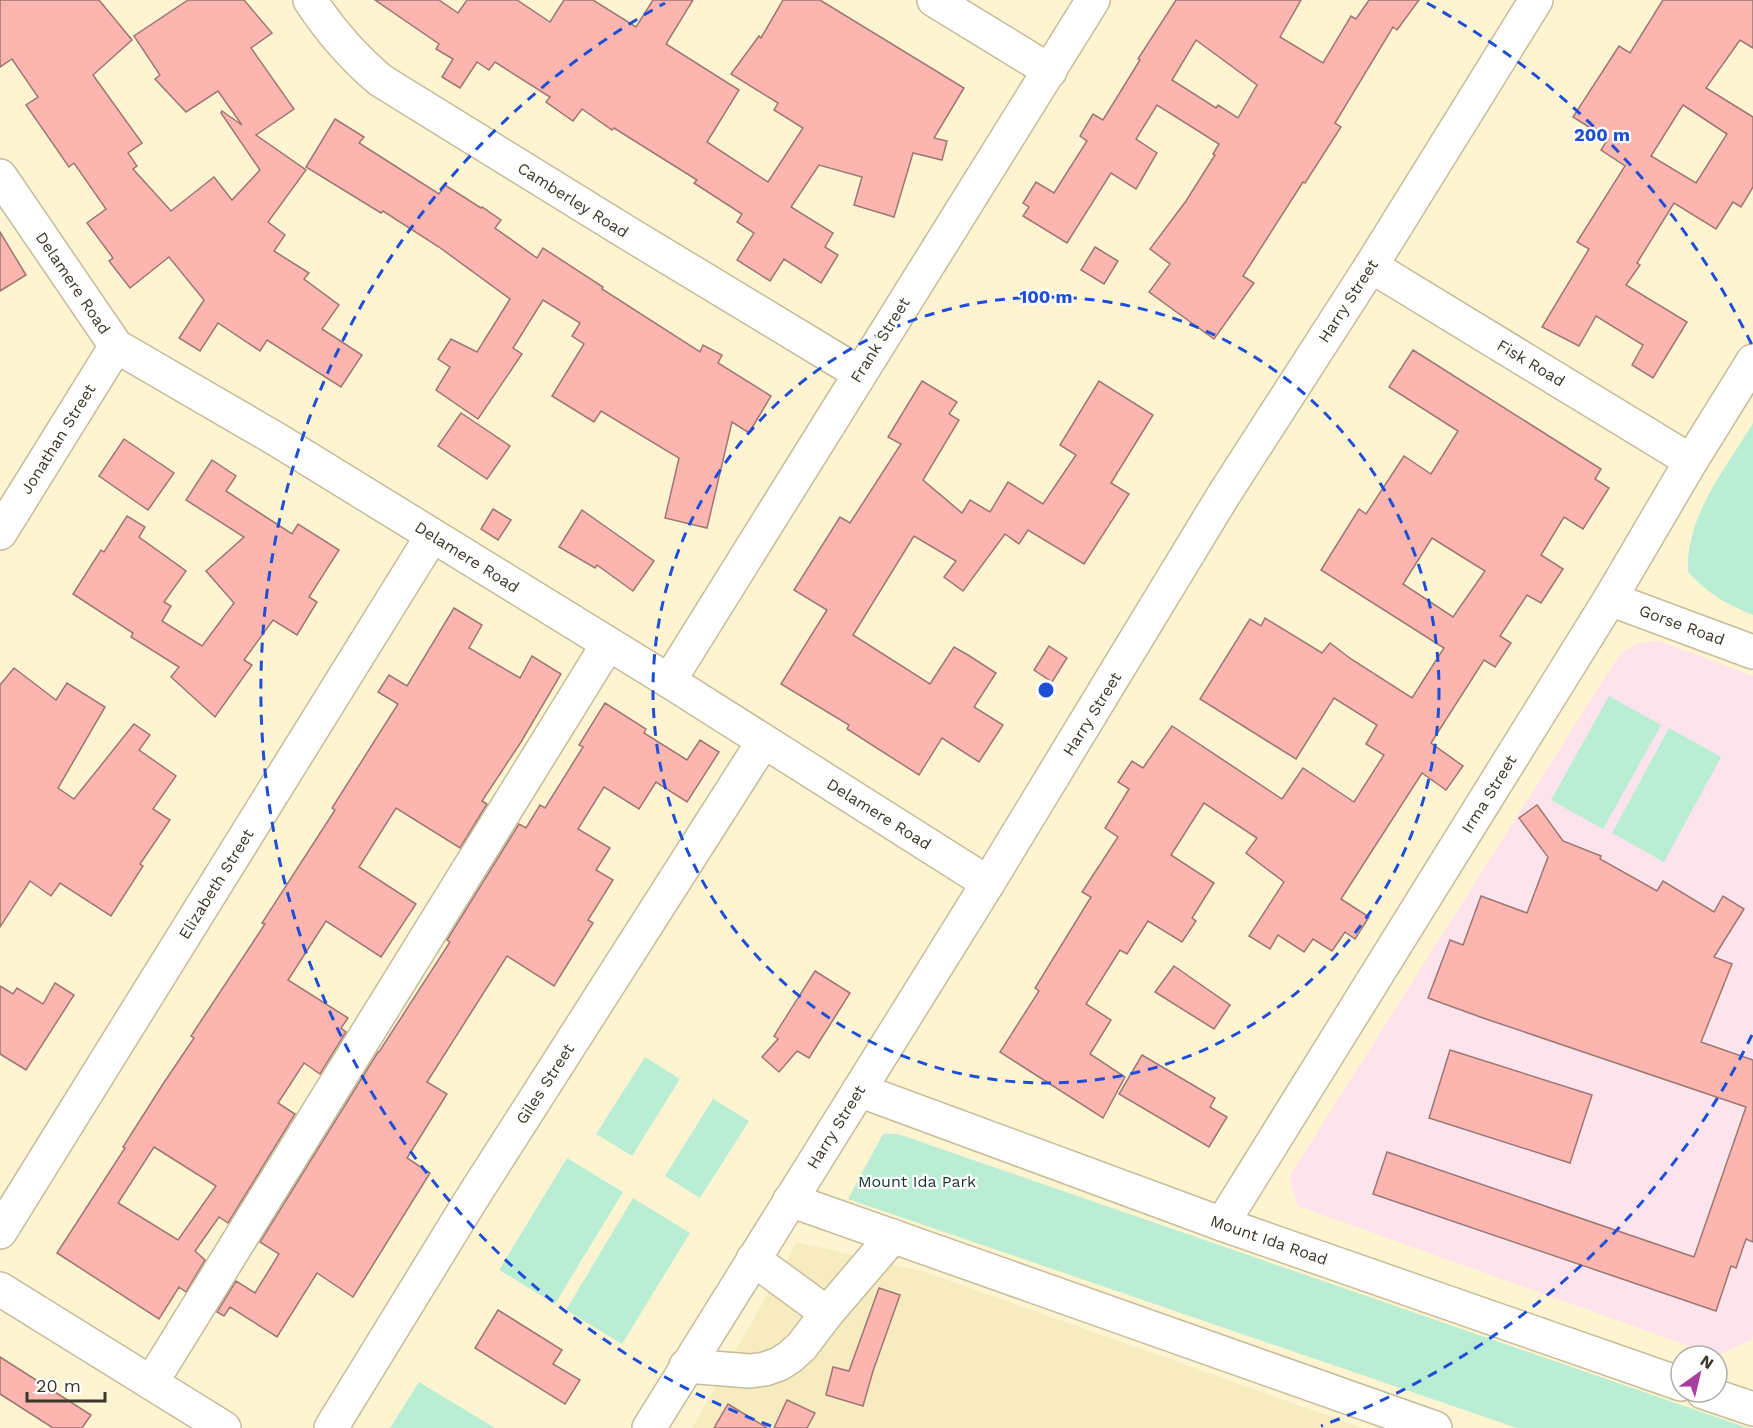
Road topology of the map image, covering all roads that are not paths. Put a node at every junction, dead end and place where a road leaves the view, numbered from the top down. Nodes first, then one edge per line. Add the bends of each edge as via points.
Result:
1 (310, 0) edge
2 (934, 0) edge
3 (1093, 0) edge
4 (1536, 0) edge
5 (1050, 71) junction
6 (0, 176) edge
7 (1371, 266) junction
8 (116, 345) junction
9 (1753, 361) edge
10 (859, 373) junction
11 (1691, 461) junction
12 (0, 533) edge
13 (432, 536) junction
14 (1610, 599) junction
15 (608, 644) junction
16 (1753, 652) edge
17 (669, 681) junction
18 (764, 742) junction
19 (988, 883) junction
20 (859, 1090) junction
21 (790, 1200) junction
22 (1222, 1224) junction
23 (0, 1232) edge
24 (893, 1236) junction
25 (753, 1259) junction
26 (0, 1288) edge
27 (827, 1313) junction
28 (686, 1366) junction
29 (1669, 1380) edge
30 (151, 1383) junction
31 (1729, 1400) edge
32 (1752, 1407) edge
33 (224, 1428) edge
34 (331, 1428) edge
35 (648, 1428) edge
36 (1436, 1428) edge

1 - 10 street, Camberley Road via 326,25 380,80
2 - 5 street
3 - 5 street, Frank Street
4 - 7 street, Harry Street
5 - 10 street, Frank Street
6 - 8 street, Delamere Road
7 - 11 street, Fisk Road
7 - 19 street, Harry Street via 1223,496
8 - 12 street, Jonathan Street
8 - 13 street, Delamere Road
9 - 11 street, Irma Street
10 - 17 street, Frank Street
11 - 14 street, Irma Street
13 - 15 street, Delamere Road
13 - 23 street, Elizabeth Street
14 - 16 street, Gorse Road
14 - 22 street, Irma Street
15 - 17 street, Delamere Road
15 - 30 street
17 - 18 street, Delamere Road
18 - 19 street, Delamere Road
18 - 34 street, Giles Street via 469,1203
19 - 20 street, Harry Street
20 - 21 street, Harry Street
20 - 22 street, Mount Ida Road
21 - 24 street
21 - 25 street, Harry Street
22 - 29 street, Mount Ida Road
24 - 27 street
24 - 36 street
25 - 27 street
25 - 28 street, Harry Street
26 - 30 street
27 - 28 street via 802,1346 779,1364 750,1371
28 - 35 street, Harry Street
30 - 33 street
31 - 32 street

